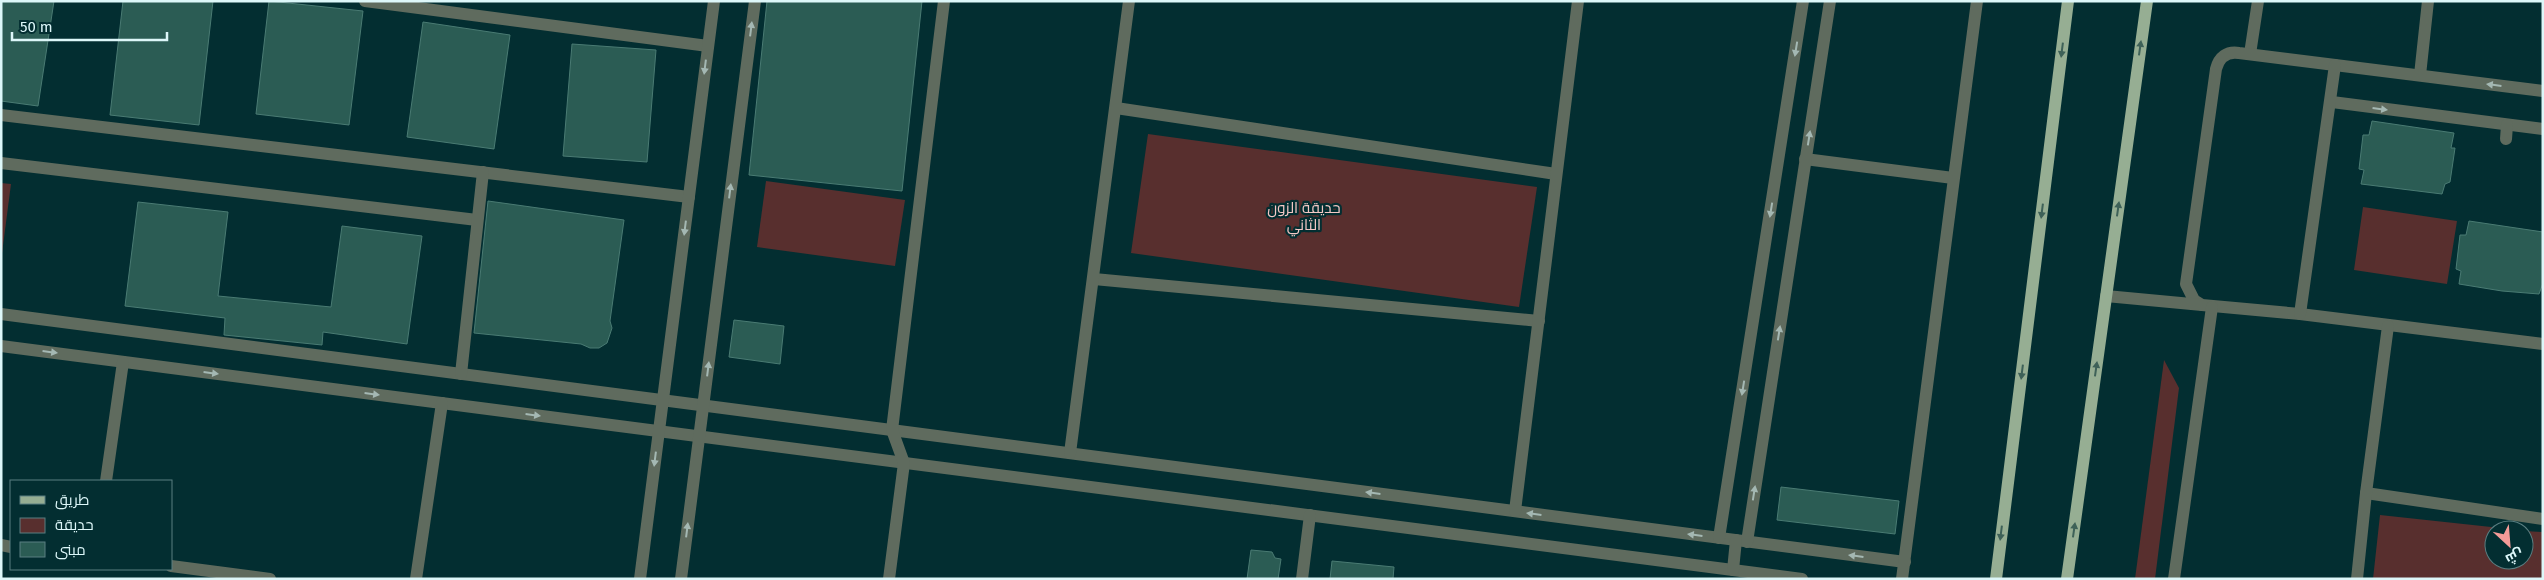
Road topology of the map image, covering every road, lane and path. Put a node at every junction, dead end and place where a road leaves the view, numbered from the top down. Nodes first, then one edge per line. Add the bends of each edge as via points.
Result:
1 (365, 1) edge
2 (714, 1) edge
3 (755, 1) edge
4 (944, 1) edge
5 (1129, 1) edge
6 (1578, 1) edge
7 (1803, 1) edge
8 (1830, 1) edge
9 (1977, 1) edge
10 (2068, 1) edge
11 (2147, 1) edge
12 (2258, 1) edge
13 (2428, 1) edge
14 (708, 46) junction
15 (2250, 54) junction
16 (2335, 65) junction
17 (2420, 75) junction
18 (2543, 91) edge
19 (2332, 102) junction
20 (1116, 108) junction
21 (1, 115) edge
22 (2507, 125) junction
23 (2543, 129) edge
24 (2506, 139) dead end
25 (1805, 159) junction
26 (1, 163) edge
27 (483, 172) junction
28 (1556, 174) junction
29 (1953, 178) junction
30 (689, 196) junction
31 (477, 220) junction
32 (1094, 279) junction
33 (2106, 296) junction
34 (2207, 306) junction
35 (1, 314) edge
36 (2300, 314) junction
37 (1539, 321) junction
38 (2388, 326) junction
39 (2543, 344) edge
40 (1, 346) edge
41 (123, 362) junction
42 (461, 374) junction
43 (663, 400) junction
44 (442, 403) junction
45 (703, 406) junction
46 (892, 430) junction
47 (659, 431) junction
48 (699, 436) junction
49 (1070, 453) junction
50 (904, 463) junction
51 (106, 480) edge
52 (2366, 493) junction
53 (1515, 512) junction
54 (1310, 515) junction
55 (2543, 519) edge
56 (1719, 538) junction
57 (1741, 541) junction
58 (1904, 562) junction
59 (172, 566) edge
60 (1718, 573) edge
61 (1738, 573) edge
62 (217, 576) edge
63 (270, 579) edge
64 (416, 579) edge
65 (640, 579) edge
66 (681, 579) edge
67 (889, 579) edge
68 (1302, 579) edge
69 (1802, 579) edge
70 (1902, 579) edge
71 (1996, 579) edge
72 (2067, 579) edge
73 (2174, 579) edge
74 (2357, 579) edge

1 - 14 street
2 - 14 street
45 -> 3 street
4 - 46 street
5 - 20 street
6 - 28 street
7 -> 56 street
25 -> 8 street
9 - 29 street
10 -> 71 main road
33 -> 11 main road
12 - 15 street
13 - 17 street
14 -> 30 street
15 - 16 street
15 - 34 street via 2227,54 2216,70 2186,284 2194,300
16 - 17 street
16 - 19 street
18 -> 17 street
19 -> 22 street
19 - 36 street
20 - 28 street
20 - 32 street
21 - 27 street
22 - 23 street
22 - 24 street
25 - 29 street
57 -> 25 street
26 - 31 street
27 - 30 street
27 - 31 street
28 - 37 street
29 - 58 street
30 -> 43 street
31 - 42 street
32 - 37 street
32 - 49 street
33 - 34 street
72 -> 33 main road
34 - 36 street
34 - 73 street
35 - 42 street
36 - 38 street
37 - 53 street
38 - 39 street
38 - 52 street
40 -> 41 street
41 -> 44 street
41 - 51 street
42 - 43 street
43 - 45 street
43 - 47 street
44 -> 47 street
44 - 64 street
45 - 46 street
45 - 48 street
46 - 49 street
46 - 50 street
47 - 48 street
47 -> 65 street
48 - 50 street
66 -> 48 street
53 -> 49 street
50 - 54 street
50 - 67 street
52 - 55 street
52 - 74 street
56 -> 53 street
54 - 60 street
54 - 68 street
56 - 57 street
58 -> 57 street
57 - 61 street
58 - 70 street
59 - 62 street
60 - 61 street
61 - 69 street
62 - 63 street

